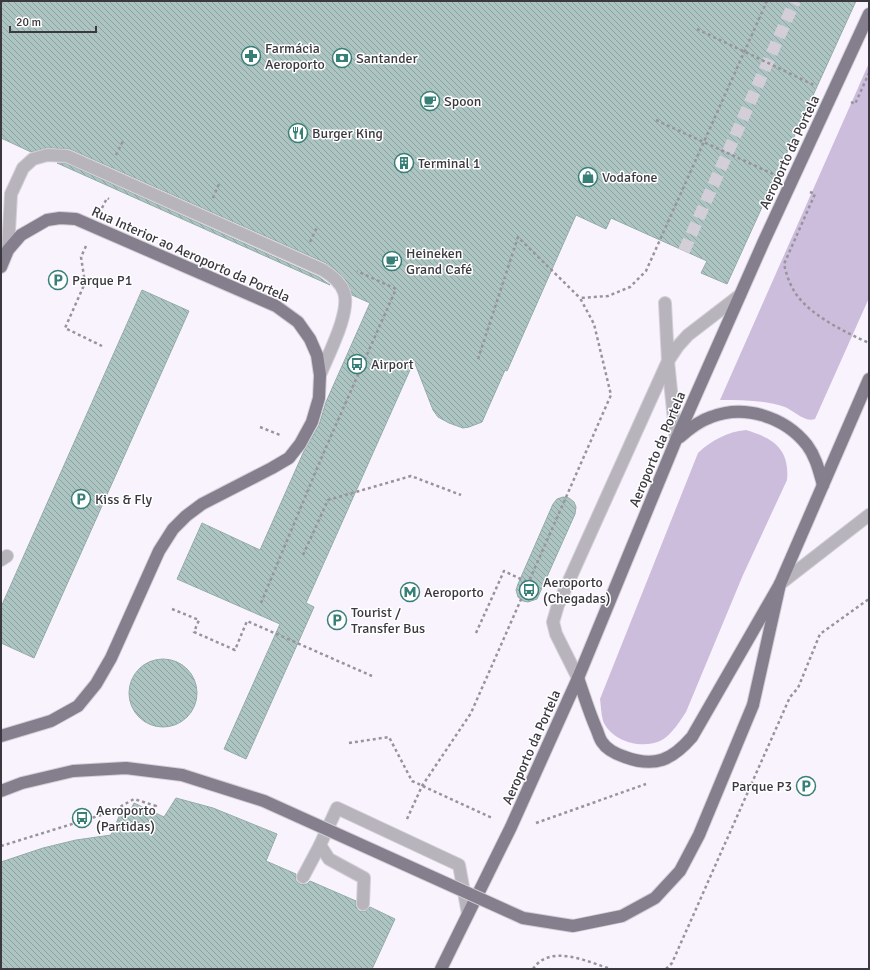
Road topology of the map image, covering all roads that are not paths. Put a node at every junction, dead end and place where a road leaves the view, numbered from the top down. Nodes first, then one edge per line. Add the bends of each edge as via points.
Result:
1 (869, 14) edge
2 (8, 250) junction
3 (1, 267) edge
4 (740, 295) junction
5 (665, 303) dead end
6 (668, 361) junction
7 (320, 374) junction
8 (869, 379) edge
9 (676, 440) junction
10 (823, 485) junction
11 (869, 515) edge
12 (780, 584) junction
13 (578, 678) junction
14 (1, 736) edge
15 (1, 791) edge
16 (320, 845) junction
17 (303, 878) dead end
18 (363, 904) dead end
19 (468, 914) junction
20 (441, 969) edge

1 - 4 main road, Aeroporto da Portela
2 - 3 main road, Rua Interior ao Aeroporto da Portela
2 - 7 main road, Rua Interior ao Aeroporto da Portela via 21,235 48,220 76,219 276,306 298,322 310,339 317,355
2 - 7 lane via 11,194 23,168 33,159 47,155 67,156 332,276 344,292 346,305
4 - 6 lane via 688,335
4 - 9 main road, Aeroporto da Portela
5 - 6 lane
6 - 9 lane
6 - 13 lane via 558,605 553,622 556,634
7 - 14 main road, Rua Interior ao Aeroporto da Portela via 312,422 289,458 202,504 173,529 159,552 111,658 96,684 78,706 51,721
8 - 10 main road
9 - 10 main road via 692,426 711,416 746,412 774,419 792,430 807,446 818,465
9 - 13 main road, Aeroporto da Portela
10 - 12 main road
11 - 12 lane
12 - 13 main road via 692,737 680,750 666,758 648,763 636,761 615,754 602,743
12 - 15 main road, bridge via 753,705 700,835 680,871 654,898 622,916 573,926 523,918 264,801 182,775 126,768 73,771 22,783
13 - 19 main road, Aeroporto da Portela via 511,827
16 - 17 lane
16 - 18 lane via 330,859 364,878
16 - 19 lane via 337,808 399,836 459,865
19 - 20 main road, Aeroporto da Portela

